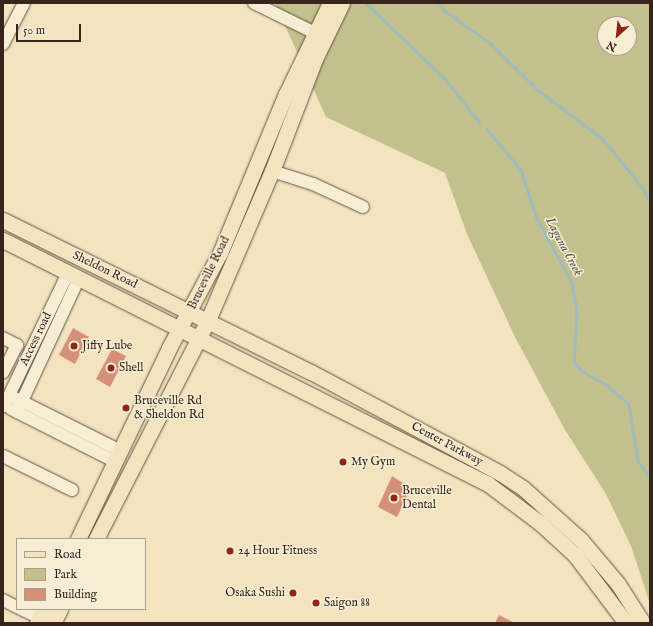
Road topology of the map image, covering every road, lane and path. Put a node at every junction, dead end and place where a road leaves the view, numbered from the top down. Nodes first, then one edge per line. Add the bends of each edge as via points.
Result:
1 (24, 3) edge
2 (254, 3) edge
3 (334, 8) edge
4 (315, 34) junction
5 (5, 37) edge
6 (272, 171) junction
7 (363, 207) dead end
8 (3, 220) edge
9 (3, 240) edge
10 (74, 276) junction
11 (190, 312) junction
12 (208, 320) junction
13 (180, 329) junction
14 (3, 338) edge
15 (198, 338) junction
16 (3, 373) edge
17 (5, 400) edge
18 (22, 401) junction
19 (17, 412) junction
20 (383, 431) junction
21 (442, 442) junction
22 (3, 456) edge
23 (118, 456) junction
24 (109, 477) junction
25 (72, 490) dead end
26 (543, 505) junction
27 (528, 513) junction
28 (540, 523) junction
29 (78, 538) edge
30 (87, 538) edge
31 (97, 538) edge
32 (3, 600) edge
33 (16, 606) edge
34 (24, 610) edge
35 (58, 610) edge
36 (44, 618) edge
37 (626, 623) edge
38 (643, 623) edge

1 - 5 street
2 - 4 street
3 - 4 main road, Bruceville Road
3 - 6 main road, Bruceville Road
4 - 11 main road, Bruceville Road via 220,253
6 - 7 street via 317,186
6 - 12 main road, Bruceville Road
8 - 11 main road, Sheldon Road
9 - 10 main road, Sheldon Road
10 - 13 main road, Sheldon Road
10 - 17 street, Access road
10 - 18 street
11 - 12 main road, Sheldon Road
11 - 13 main road, Bruceville Road
12 - 15 main road, Bruceville Road
12 - 21 main road, Center Parkway
13 - 15 main road, Sheldon Road
13 - 23 main road, Bruceville Road
14 - 16 street via 17,345
15 - 20 main road, Center Parkway
15 - 31 main road, Bruceville Road
17 - 18 street
17 - 19 street
18 - 19 street
18 - 23 street
19 - 23 street
20 - 21 main road via 387,427 393,427 412,436
20 - 27 main road, Center Parkway via 488,484
21 - 26 main road, Center Parkway via 500,472
22 - 25 street
23 - 24 main road, Bruceville Road
24 - 29 main road, Bruceville Road
24 - 30 main road via 107,496
26 - 27 street
26 - 28 street
26 - 38 main road, Center Parkway via 600,561
27 - 28 main road, Center Parkway
28 - 37 main road, Center Parkway via 575,556
32 - 33 street
34 - 36 street
35 - 36 main road

